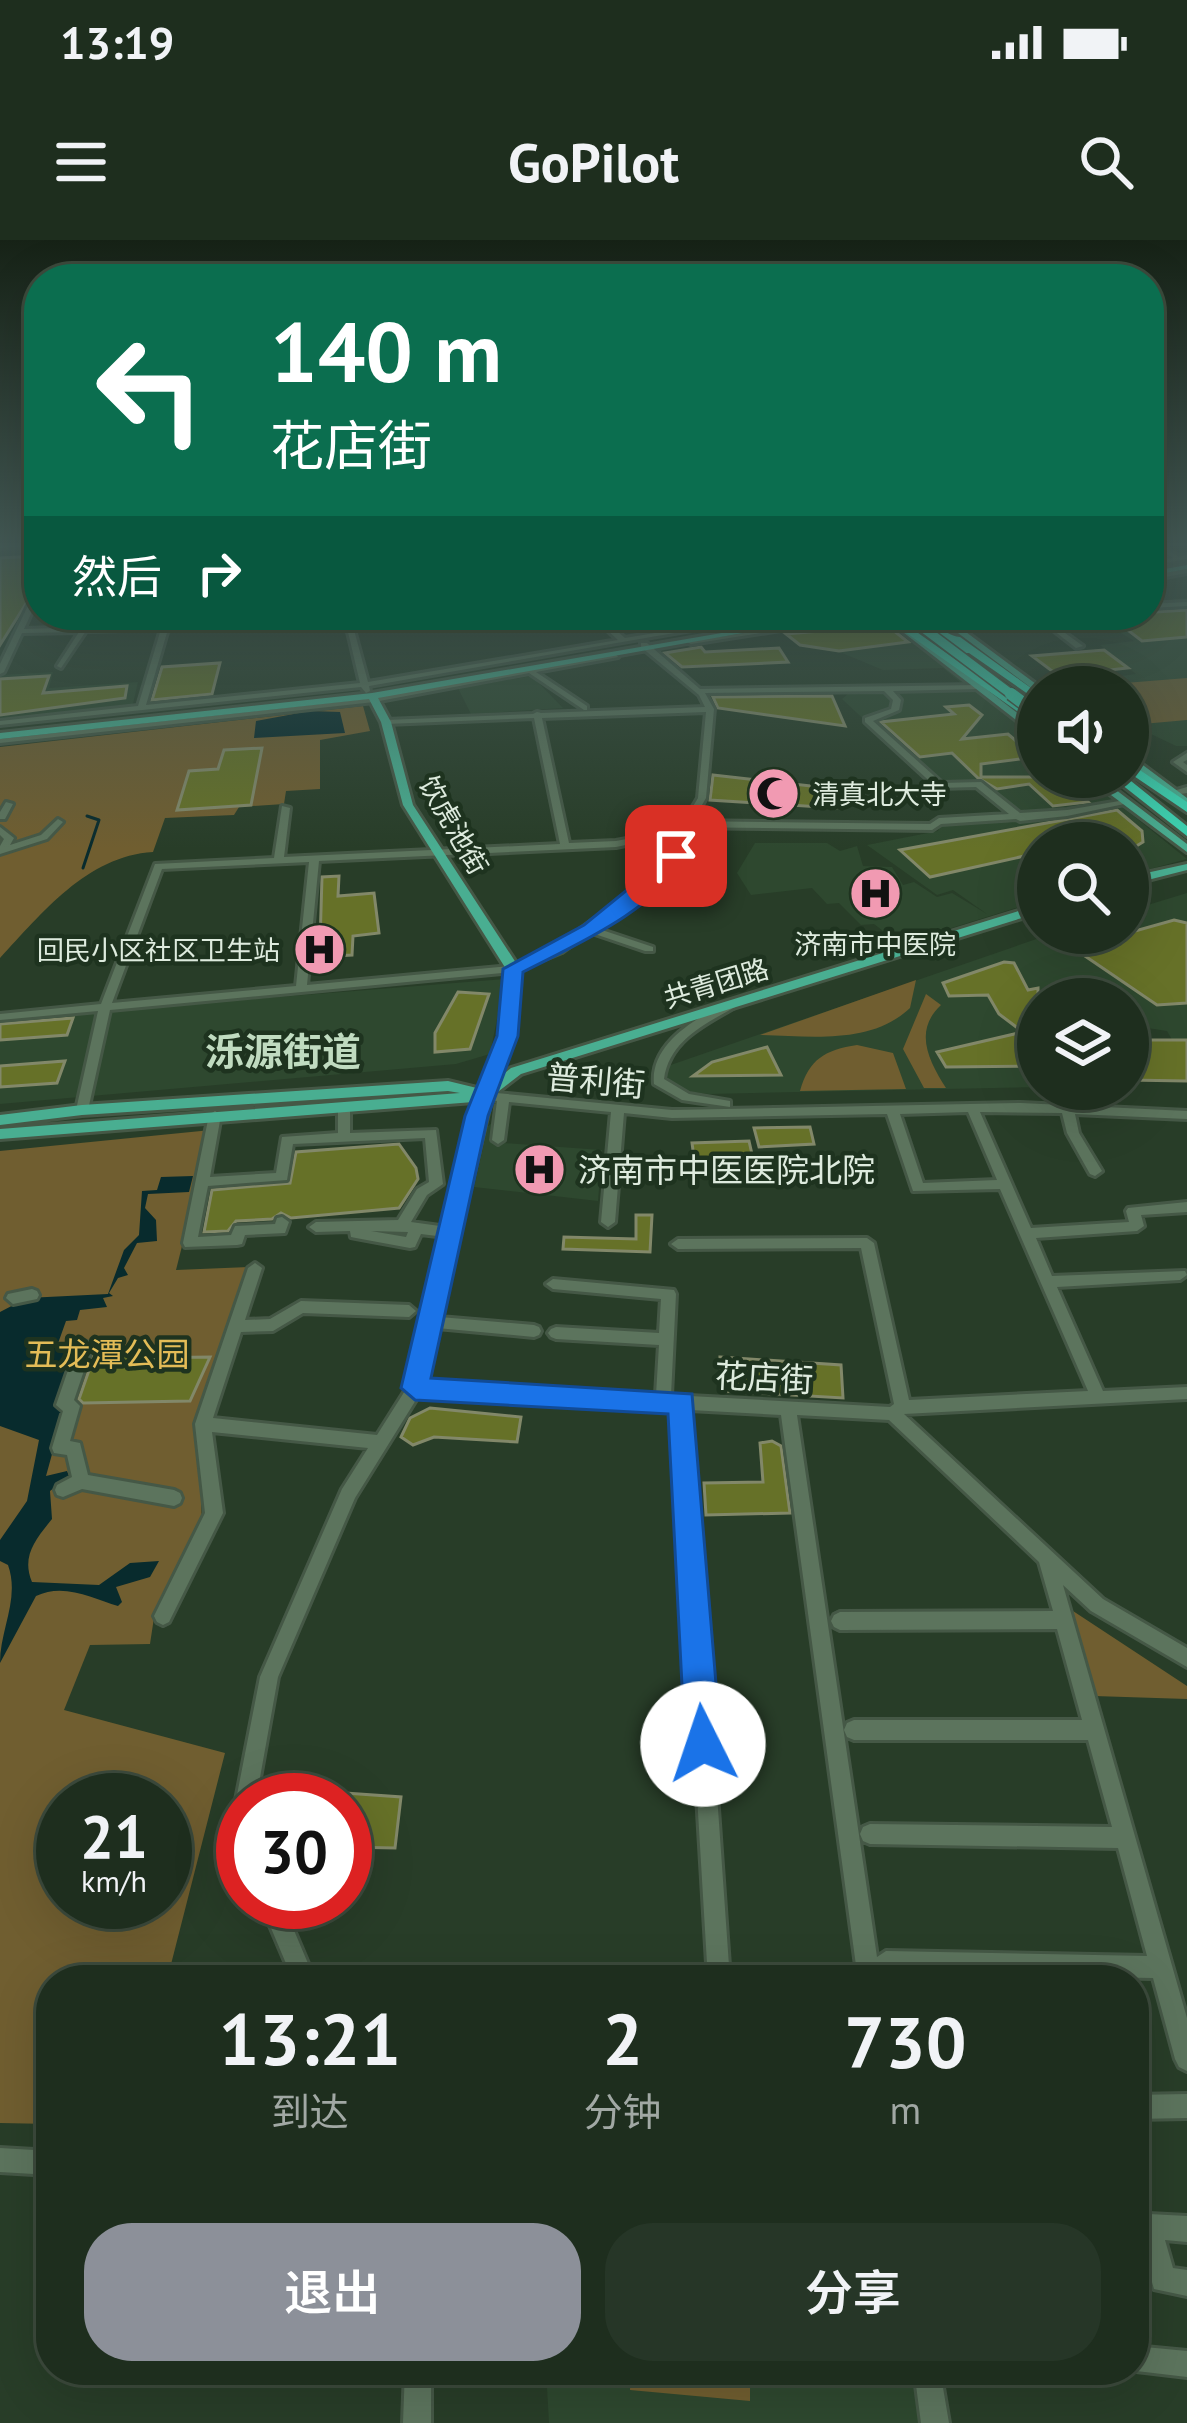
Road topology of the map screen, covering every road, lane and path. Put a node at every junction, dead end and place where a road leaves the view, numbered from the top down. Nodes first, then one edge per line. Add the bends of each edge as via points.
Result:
1 (15, 644) edge
2 (75, 645) edge
3 (160, 645) edge
4 (355, 645) edge
5 (605, 645) edge
6 (659, 645) edge
7 (661, 645) edge
8 (941, 645) edge
9 (949, 645) edge
10 (949, 645) edge
11 (949, 645) edge
12 (646, 647) junction
13 (62, 666) dead end
14 (0, 672) edge
15 (532, 673) junction
16 (979, 687) junction
17 (886, 688) junction
18 (696, 691) junction
19 (369, 693) junction
20 (1017, 701) edge
21 (1017, 701) edge
22 (1017, 701) edge
23 (1017, 707) edge
24 (710, 709) junction
25 (141, 710) junction
26 (587, 710) junction
27 (537, 714) junction
28 (386, 722) junction
29 (0, 733) edge
30 (1187, 756) edge
31 (1187, 769) edge
32 (1149, 774) edge
33 (1149, 777) edge
34 (1180, 791) edge
35 (1149, 792) edge
36 (1119, 798) edge
37 (1139, 798) edge
38 (1144, 798) edge
39 (1125, 803) junction
40 (1187, 805) edge
41 (285, 808) dead end
42 (1020, 818) junction
43 (1171, 819) junction
44 (1187, 821) edge
45 (58, 822) dead end
46 (674, 824) junction
47 (4, 828) edge
48 (1187, 832) edge
49 (565, 846) junction
50 (1187, 849) edge
51 (437, 852) junction
52 (314, 859) junction
53 (279, 860) junction
54 (1187, 867) edge
55 (1149, 876) edge
56 (1017, 915) edge
57 (590, 929) junction
58 (649, 949) dead end
59 (513, 969) junction
60 (301, 989) junction
61 (743, 999) junction
62 (104, 1011) junction
63 (0, 1017) edge
64 (486, 1096) junction
65 (503, 1100) junction
66 (344, 1106) junction
67 (753, 1106) junction
68 (972, 1108) junction
69 (618, 1109) junction
70 (892, 1109) junction
71 (1017, 1109) edge
72 (82, 1110) junction
73 (1068, 1110) joint
74 (1187, 1111) edge
75 (215, 1115) junction
76 (0, 1120) edge
77 (0, 1134) edge
78 (344, 1138) junction
79 (498, 1140) dead end
80 (1095, 1171) dead end
81 (203, 1182) junction
82 (1003, 1184) junction
83 (1187, 1207) edge
84 (282, 1222) dead end
85 (608, 1222) dead end
86 (316, 1227) dead end
87 (409, 1227) junction
88 (356, 1233) dead end
89 (451, 1233) junction
90 (1025, 1234) junction
91 (678, 1244) dead end
92 (255, 1268) dead end
93 (1180, 1275) dead end
94 (1047, 1282) junction
95 (553, 1284) dead end
96 (32, 1294) dead end
97 (14, 1298) dead end
98 (409, 1311) dead end
99 (430, 1322) junction
100 (237, 1326) junction
101 (534, 1331) dead end
102 (556, 1333) dead end
103 (666, 1340) junction
104 (90, 1350) dead end
105 (415, 1388) junction
106 (1187, 1393) edge
107 (1097, 1395) junction
108 (672, 1402) junction
109 (788, 1408) junction
110 (898, 1410) junction
111 (203, 1424) junction
112 (380, 1442) junction
113 (81, 1481) junction
114 (63, 1490) dead end
115 (174, 1498) dead end
116 (1047, 1559) junction
117 (163, 1616) dead end
118 (1064, 1620) junction
119 (840, 1621) dead end
120 (1187, 1658) edge
121 (854, 1730) dead end
122 (1095, 1730) junction
123 (251, 1773) edge
124 (870, 1834) dead end
125 (1125, 1838) junction
126 (282, 1929) edge
127 (298, 1965) edge
128 (718, 1965) edge
129 (876, 1965) edge
130 (1149, 1967) edge
131 (1161, 1967) junction
132 (1187, 2059) edge
133 (1187, 2106) edge
134 (1149, 2107) edge
135 (0, 2160) edge
136 (36, 2162) edge
137 (1187, 2229) edge
138 (1187, 2283) edge
139 (1149, 2360) edge
140 (1187, 2364) edge
141 (418, 2385) edge
142 (929, 2385) edge
143 (417, 2423) edge
144 (935, 2423) edge

1 - 14 street
2 - 13 street
3 - 25 street
4 - 19 street
5 - 19 main road
6 - 12 main road
7 - 12 street
8 - 16 main road
9 - 20 highway, bridge
10 - 21 highway, bridge
11 - 22 main road
12 - 15 street
12 - 18 street
12 - 19 main road
15 - 19 street
15 - 26 street
16 - 17 street
16 - 23 main road
17 - 18 street
17 - 42 street via 895,710 868,720 940,787 978,784
18 - 24 street
19 - 25 street
19 - 28 main road, 饮虎池街
19 - 29 main road
24 - 26 street
24 - 46 street via 703,798
25 - 29 street
26 - 27 street
27 - 28 street
27 - 49 street
28 - 51 main road, 饮虎池街 via 408,805
30 - 31 street via 1177,762
32 - 34 main road
33 - 40 highway
34 - 40 main road
35 - 44 highway
36 - 39 main road
37 - 43 highway
38 - 43 highway
39 - 42 street
39 - 50 main road
41 - 53 street
42 - 46 street via 885,830
43 - 48 highway
45 - 47 street via 44,838
46 - 49 street via 638,841
46 - 57 street via 676,856 668,871
49 - 51 street
51 - 52 street
51 - 59 main road, 饮虎池街
52 - 53 street
52 - 60 street
53 - 62 street via 158,866
54 - 55 main road
56 - 61 main road, 共青团路
57 - 58 street
57 - 59 street
59 - 60 street
59 - 64 main road via 508,1036
60 - 62 street
61 - 64 main road, 共青团路 via 516,1071
61 - 67 street via 677,1042 659,1060 658,1081 686,1097
62 - 63 street
62 - 72 street
64 - 65 street, 普利街
64 - 66 main road, 共青团路
64 - 67 street, 普利街
64 - 72 main road via 448,1086
64 - 89 street
65 - 69 street, 普利街
65 - 79 street
66 - 75 main road, 共青团路
66 - 78 street
67 - 74 street, 普利街 via 1018,1100
68 - 70 street, 普利街
68 - 71 street, 普利街
68 - 82 street
69 - 70 street, 普利街
69 - 85 street
70 - 82 street via 918,1188
72 - 76 main road
73 - 74 street, 普利街
73 - 80 street
75 - 77 main road, 共青团路
75 - 81 street
78 - 81 street via 287,1140 282,1178
78 - 87 street via 431,1133 436,1184 422,1192
81 - 84 street via 190,1243 237,1240 240,1230
82 - 90 street
83 - 90 street via 1133,1211 1137,1226
86 - 87 street
87 - 88 street via 410,1243
87 - 89 street
89 - 99 street
90 - 94 street
91 - 110 street via 867,1243
92 - 100 street
93 - 94 street
94 - 107 street
95 - 103 street via 669,1294
96 - 97 street
98 - 100 street via 301,1307 273,1325
99 - 101 street
99 - 105 street
100 - 111 street
102 - 103 street
103 - 108 street
104 - 113 street via 64,1405 72,1406 60,1448 74,1448
105 - 108 street, 花店街
105 - 112 street
106 - 107 street, 花店街
107 - 110 street, 花店街
108 - 109 street, 花店街
108 - 128 street
109 - 110 street, 花店街
109 - 129 street
110 - 116 street
111 - 112 street
111 - 117 street via 214,1513
112 - 123 street via 348,1493 269,1677
113 - 114 street
113 - 115 street
116 - 118 street
116 - 120 street via 1096,1605
118 - 119 street
118 - 122 street
121 - 122 street
122 - 125 street
124 - 125 street
125 - 131 street
126 - 127 street
130 - 131 street
131 - 132 street
133 - 134 street
135 - 136 street
137 - 138 street via 1149,2227 1162,2280
139 - 140 street
141 - 143 street
142 - 144 street

